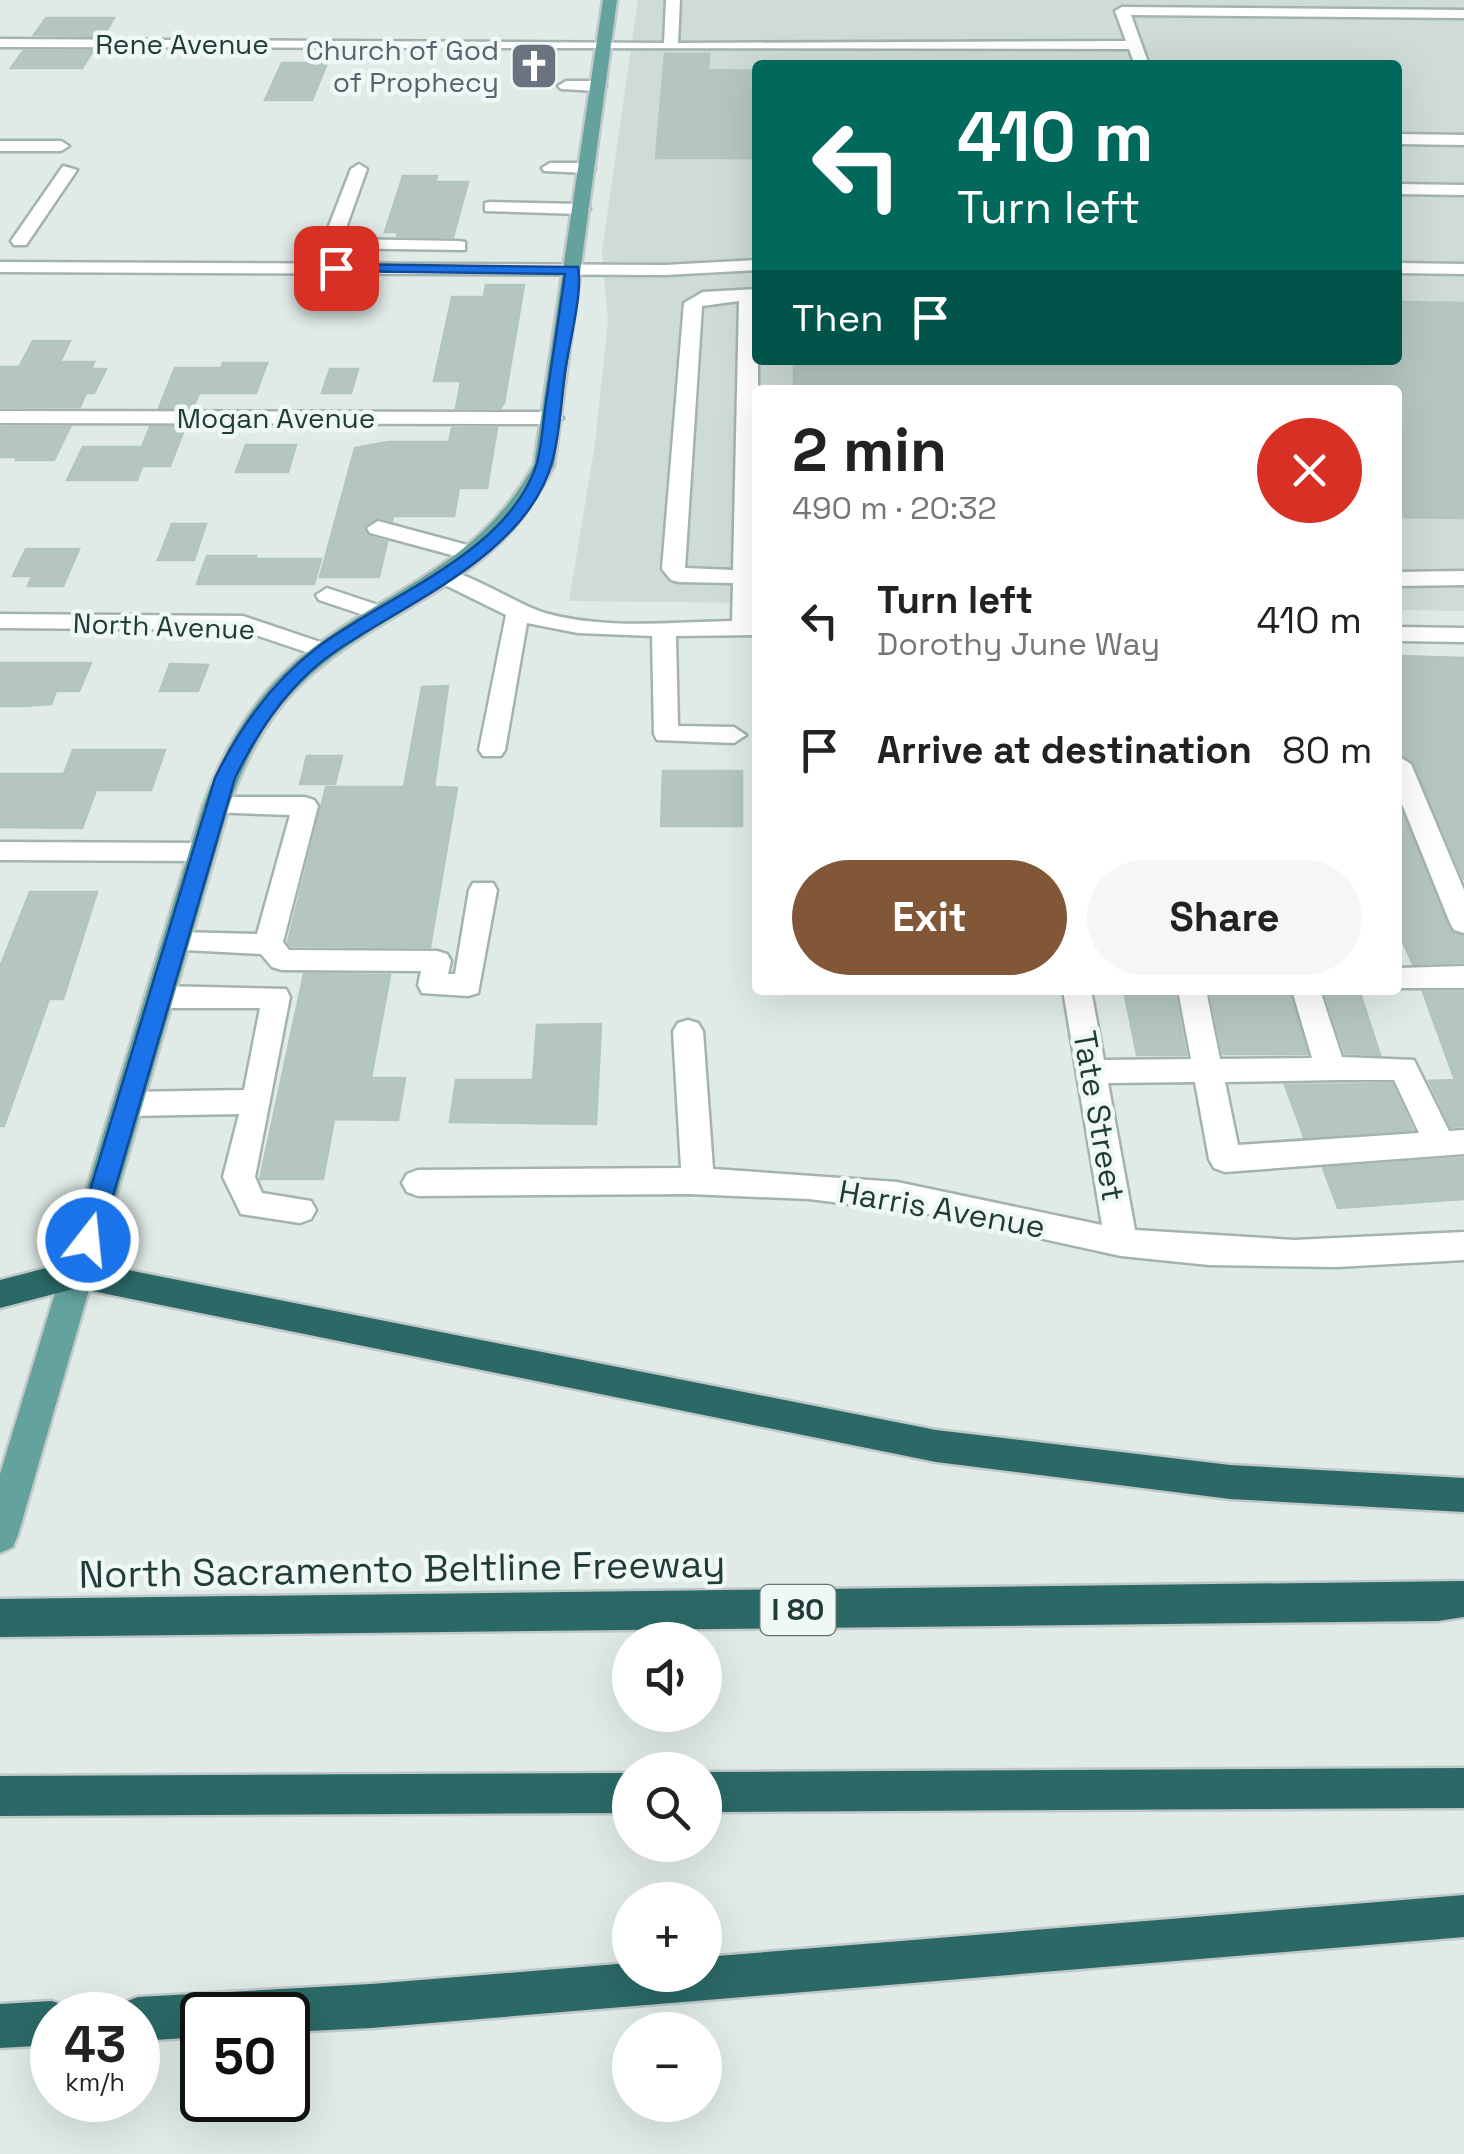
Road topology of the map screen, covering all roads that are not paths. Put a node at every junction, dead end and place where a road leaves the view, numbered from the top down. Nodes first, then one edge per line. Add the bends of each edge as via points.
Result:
1 (610, 0) edge
2 (673, 0) edge
3 (1464, 14) edge
4 (0, 43) edge
5 (1134, 45) junction
6 (603, 47) junction
7 (672, 47) junction
8 (1140, 60) edge
9 (566, 93) dead end
10 (597, 93) junction
11 (1402, 139) edge
12 (1464, 140) edge
13 (0, 146) edge
14 (61, 146) dead end
15 (550, 168) dead end
16 (587, 168) junction
17 (359, 169) dead end
18 (69, 170) dead end
19 (1402, 189) edge
20 (1464, 190) edge
21 (492, 207) dead end
22 (581, 209) junction
23 (20, 241) dead end
24 (459, 246) dead end
25 (752, 265) edge
26 (0, 267) edge
27 (1402, 268) edge
28 (1464, 269) edge
29 (573, 270) junction
30 (752, 295) edge
31 (752, 326) edge
32 (0, 416) edge
33 (553, 418) junction
34 (378, 528) dead end
35 (474, 554) junction
36 (445, 576) junction
37 (744, 576) junction
38 (1402, 578) edge
39 (1464, 578) edge
40 (327, 594) dead end
41 (518, 611) junction
42 (382, 614) junction
43 (0, 621) edge
44 (664, 627) junction
45 (750, 628) edge
46 (1402, 634) edge
47 (1464, 635) edge
48 (324, 651) junction
49 (734, 735) dead end
50 (492, 750) dead end
51 (1402, 774) edge
52 (216, 806) junction
53 (0, 851) edge
54 (202, 852) junction
55 (482, 890) dead end
56 (1464, 923) edge
57 (176, 942) junction
58 (268, 944) junction
59 (1464, 977) edge
60 (1402, 978) edge
61 (1078, 995) edge
62 (1193, 995) edge
63 (1307, 995) edge
64 (160, 997) junction
65 (688, 1030) dead end
66 (1330, 1071) junction
67 (1092, 1072) junction
68 (1211, 1072) junction
69 (256, 1102) junction
70 (128, 1104) junction
71 (1452, 1143) edge
72 (418, 1183) dead end
73 (698, 1184) junction
74 (300, 1210) dead end
75 (1122, 1242) junction
76 (1464, 1246) edge
77 (78, 1274) junction
78 (0, 1294) edge
79 (1464, 1495) edge
80 (0, 1535) edge
81 (1464, 1599) edge
82 (0, 1618) edge
83 (1464, 1788) edge
84 (612, 1792) edge
85 (722, 1792) edge
86 (0, 1796) edge
87 (1464, 1916) edge
88 (310, 2009) edge
89 (30, 2024) edge
90 (0, 2026) edge

1 - 6 main road
2 - 7 street
3 - 5 street via 1122,12
4 - 6 street, Rene Avenue
5 - 7 street, Rene Avenue
5 - 8 street
6 - 7 street, Rene Avenue
6 - 10 main road
9 - 10 street
10 - 16 main road
11 - 12 street
13 - 14 street
15 - 16 street
16 - 22 main road
17 - 24 street via 331,244
18 - 23 street
19 - 20 street
21 - 22 street
22 - 29 main road
25 - 29 street
26 - 29 street
27 - 28 street
29 - 33 main road
30 - 37 street via 693,303 673,570
31 - 37 street
32 - 33 street, Mogan Avenue
33 - 35 main road via 536,483
34 - 35 street
35 - 36 main road
36 - 41 street
36 - 42 main road
37 - 45 street
38 - 39 street
40 - 42 street
41 - 44 street via 581,626
41 - 50 street
42 - 48 main road
43 - 48 street, North Avenue via 244,623
44 - 45 street
44 - 49 street via 666,734
46 - 47 street
48 - 52 main road via 244,738
51 - 56 street
52 - 54 main road
52 - 58 street via 305,806
53 - 54 street
54 - 57 main road
55 - 58 street via 468,986 432,985 437,960 282,960
57 - 58 street
57 - 64 main road
59 - 60 street
61 - 67 street, Tate Street
62 - 68 street
63 - 66 street
64 - 69 street via 276,997
64 - 70 main road
65 - 73 street
66 - 68 street
66 - 71 street via 1403,1068
67 - 68 street
67 - 75 street, Tate Street
68 - 71 street via 1225,1159
69 - 70 street
69 - 74 street via 239,1176 252,1205
70 - 77 main road
72 - 73 street, Harris Avenue
73 - 75 street, Harris Avenue via 864,1190
75 - 76 street, Harris Avenue via 1278,1256
77 - 78 highway
77 - 79 highway via 936,1446 1230,1482
77 - 80 main road
81 - 82 highway, North Sacramento Beltline Freeway / I 80
83 - 85 highway
84 - 86 highway
87 - 88 highway
89 - 90 highway

